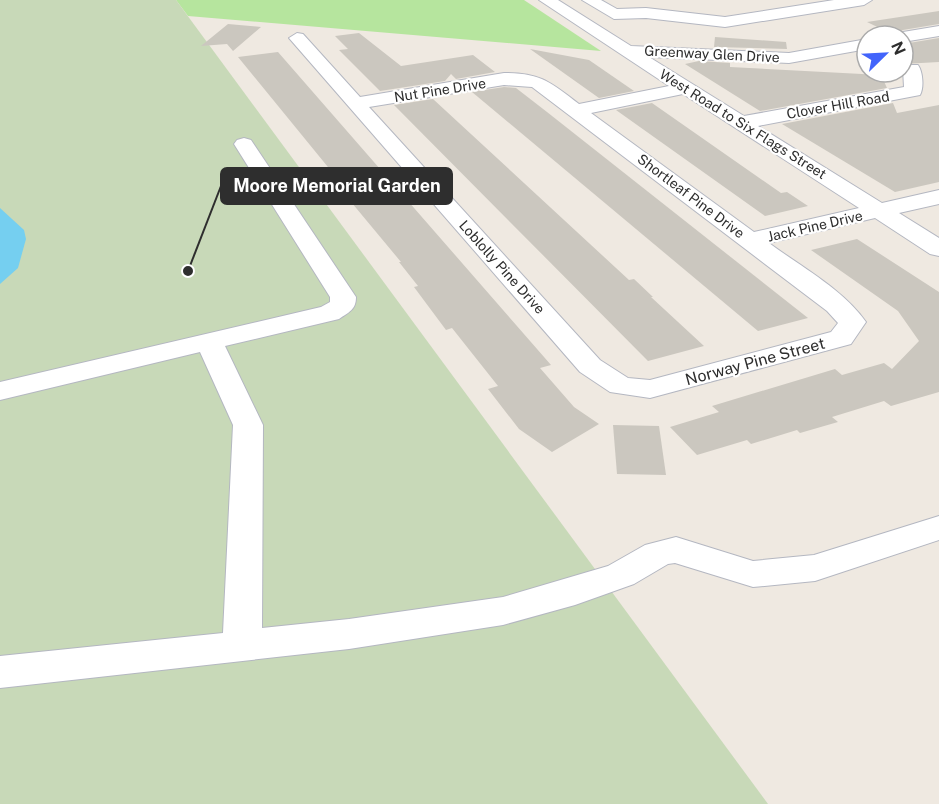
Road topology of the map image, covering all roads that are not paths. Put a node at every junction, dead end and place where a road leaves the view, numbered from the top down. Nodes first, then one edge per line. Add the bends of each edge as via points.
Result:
1 (547, 0) edge
2 (590, 0) edge
3 (630, 0) edge
4 (785, 0) edge
5 (864, 0) edge
6 (655, 7) edge
7 (939, 30) edge
8 (915, 35) edge
9 (297, 38) dead end
10 (855, 46) edge
11 (627, 50) junction
12 (789, 58) junction
13 (855, 64) edge
14 (524, 79) joint
15 (914, 84) edge
16 (686, 88) junction
17 (356, 103) junction
18 (576, 110) junction
19 (740, 123) junction
20 (244, 144) dead end
21 (939, 197) edge
22 (879, 211) junction
23 (750, 240) junction
24 (939, 249) edge
25 (852, 322) joint
26 (209, 342) junction
27 (650, 389) joint
28 (0, 391) edge
29 (939, 528) edge
30 (242, 646) junction
31 (0, 672) edge

1 - 11 street, West Road to Six Flags Street
2 - 6 street via 614,14
3 - 6 street
4 - 6 street via 694,13
5 - 6 street via 725,22
7 - 8 street
9 - 17 street, Loblolly Pine Drive
10 - 12 street, Greenway Glen Drive
11 - 12 street, Greenway Glen Drive
11 - 16 street, West Road to Six Flags Street
12 - 13 street
14 - 17 street, Nut Pine Drive
14 - 18 street, Shortleaf Pine Drive via 539,83
15 - 19 street, Clover Hill Road via 913,91
16 - 18 street
16 - 19 street, West Road to Six Flags Street
17 - 27 street, Loblolly Pine Drive via 590,366 620,386
18 - 23 street, Shortleaf Pine Drive
19 - 22 street, West Road to Six Flags Street
20 - 26 street via 343,297 343,304 330,313
21 - 22 street, Jack Pine Drive
22 - 23 street, Jack Pine Drive
22 - 24 street, West Road to Six Flags Street
23 - 25 street, Shortleaf Pine Drive via 836,305
25 - 27 street, Norway Pine Street via 841,338
26 - 28 street
26 - 30 street via 248,425
29 - 30 street via 815,568 793,571 753,574 676,550 658,554 611,578 503,611
30 - 31 street

